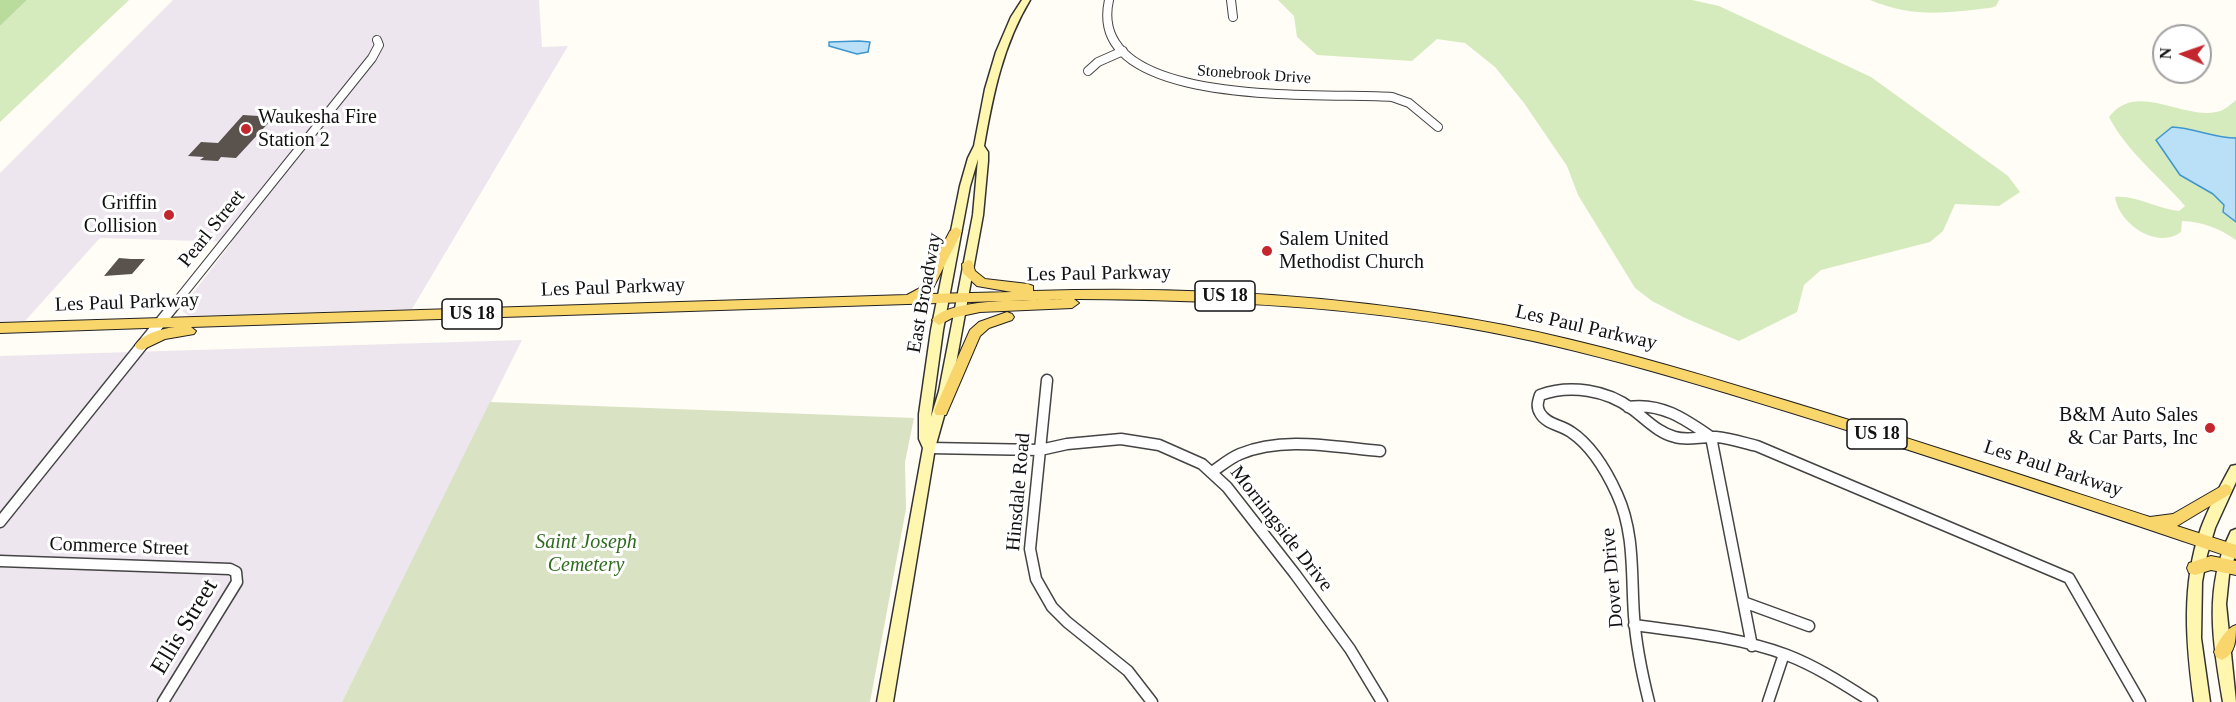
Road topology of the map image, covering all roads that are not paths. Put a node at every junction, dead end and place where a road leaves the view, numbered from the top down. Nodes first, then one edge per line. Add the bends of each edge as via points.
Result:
1 (1026, 0) edge
2 (1109, 0) edge
3 (1231, 0) edge
4 (1233, 17) dead end
5 (377, 40) dead end
6 (1123, 51) junction
7 (1088, 71) dead end
8 (1438, 127) dead end
9 (979, 146) junction
10 (956, 231) junction
11 (968, 264) junction
12 (1121, 294) junction
13 (1066, 295) junction
14 (943, 299) junction
15 (902, 300) junction
16 (959, 309) junction
17 (1007, 317) dead end
18 (347, 318) junction
19 (939, 320) junction
20 (160, 322) junction
21 (0, 328) edge
22 (142, 345) junction
23 (1047, 381) dead end
24 (1629, 407) junction
25 (941, 411) junction
26 (1711, 436) junction
27 (929, 448) junction
28 (1040, 450) junction
29 (1380, 451) dead end
30 (2236, 470) edge
31 (1212, 472) junction
32 (2224, 490) junction
33 (2140, 520) junction
34 (0, 522) edge
35 (2200, 554) junction
36 (2231, 558) edge
37 (0, 561) edge
38 (236, 572) joint
39 (1746, 603) junction
40 (1634, 625) junction
41 (1809, 626) dead end
42 (2236, 632) edge
43 (1752, 646) junction
44 (2222, 652) junction
45 (1784, 654) junction
46 (163, 702) edge
47 (885, 702) edge
48 (1152, 702) edge
49 (1382, 702) edge
50 (1649, 702) edge
51 (1768, 702) edge
52 (1872, 702) edge
53 (2140, 702) edge
54 (2202, 702) edge
55 (2232, 702) edge

1 - 9 main road, East Broadway via 1006,37 995,69
2 - 6 street, Stonebrook Drive via 1108,26
3 - 4 street
5 - 20 street, Pearl Street via 372,58
6 - 7 street
6 - 8 street, Stonebrook Drive via 1156,73 1198,86 1392,97 1409,103
9 - 10 main road, East Broadway via 965,186
9 - 11 main road, East Broadway via 983,152 981,189
10 - 14 main road, East Broadway
10 - 15 main road via 925,291
11 - 13 main road via 969,273 982,283
11 - 16 main road, East Broadway
12 - 13 main road, Les Paul Parkway / US 18
12 - 16 main road via 1068,303
12 - 33 main road, Les Paul Parkway / US 18 via 1317,303 1434,318 1568,344 1707,381
13 - 16 main road, Les Paul Parkway / US 18
14 - 15 main road, Les Paul Parkway / US 18
14 - 16 main road, Les Paul Parkway / US 18
14 - 19 main road, East Broadway
15 - 18 main road, Les Paul Parkway / US 18
16 - 19 main road
16 - 25 main road, East Broadway
17 - 25 main road via 984,325 975,333
18 - 20 main road, Les Paul Parkway / US 18
18 - 22 main road via 272,328 167,332
19 - 27 main road, East Broadway via 925,414
20 - 21 main road, Les Paul Parkway / US 18
20 - 22 street, Pearl Street
22 - 34 street, Pearl Street
23 - 28 street, Hinsdale Road
24 - 26 street via 1644,403 1677,414
24 - 26 street via 1671,436 1687,440
24 - 40 street, Dover Drive via 1603,395 1569,389 1548,391 1540,395 1537,404 1540,413 1571,432 1596,456 1617,496 1632,548
25 - 27 main road, East Broadway
26 - 39 street
26 - 53 street via 1757,446 2068,578
27 - 28 street, Morningside Drive
27 - 47 main road, East Broadway
28 - 31 street, Morningside Drive via 1106,439 1138,440 1181,454
28 - 48 street, Hinsdale Road via 1030,549 1036,579 1052,607 1128,671
29 - 31 street via 1274,446 1239,454
30 - 32 main road
31 - 49 street, Morningside Drive via 1350,648
32 - 33 main road via 2176,520
32 - 35 main road
33 - 35 main road, Les Paul Parkway / US 18
35 - 36 main road, Les Paul Parkway / US 18
35 - 36 main road via 2211,563
35 - 54 main road via 2193,609 2194,654
36 - 44 main road via 2220,594
37 - 38 street, Commerce Street
38 - 46 street, Ellis Street via 237,582
39 - 41 street
39 - 43 street
40 - 43 street
40 - 50 street, Dover Drive
42 - 44 main road
43 - 45 street
44 - 55 main road
45 - 51 street
45 - 52 street

